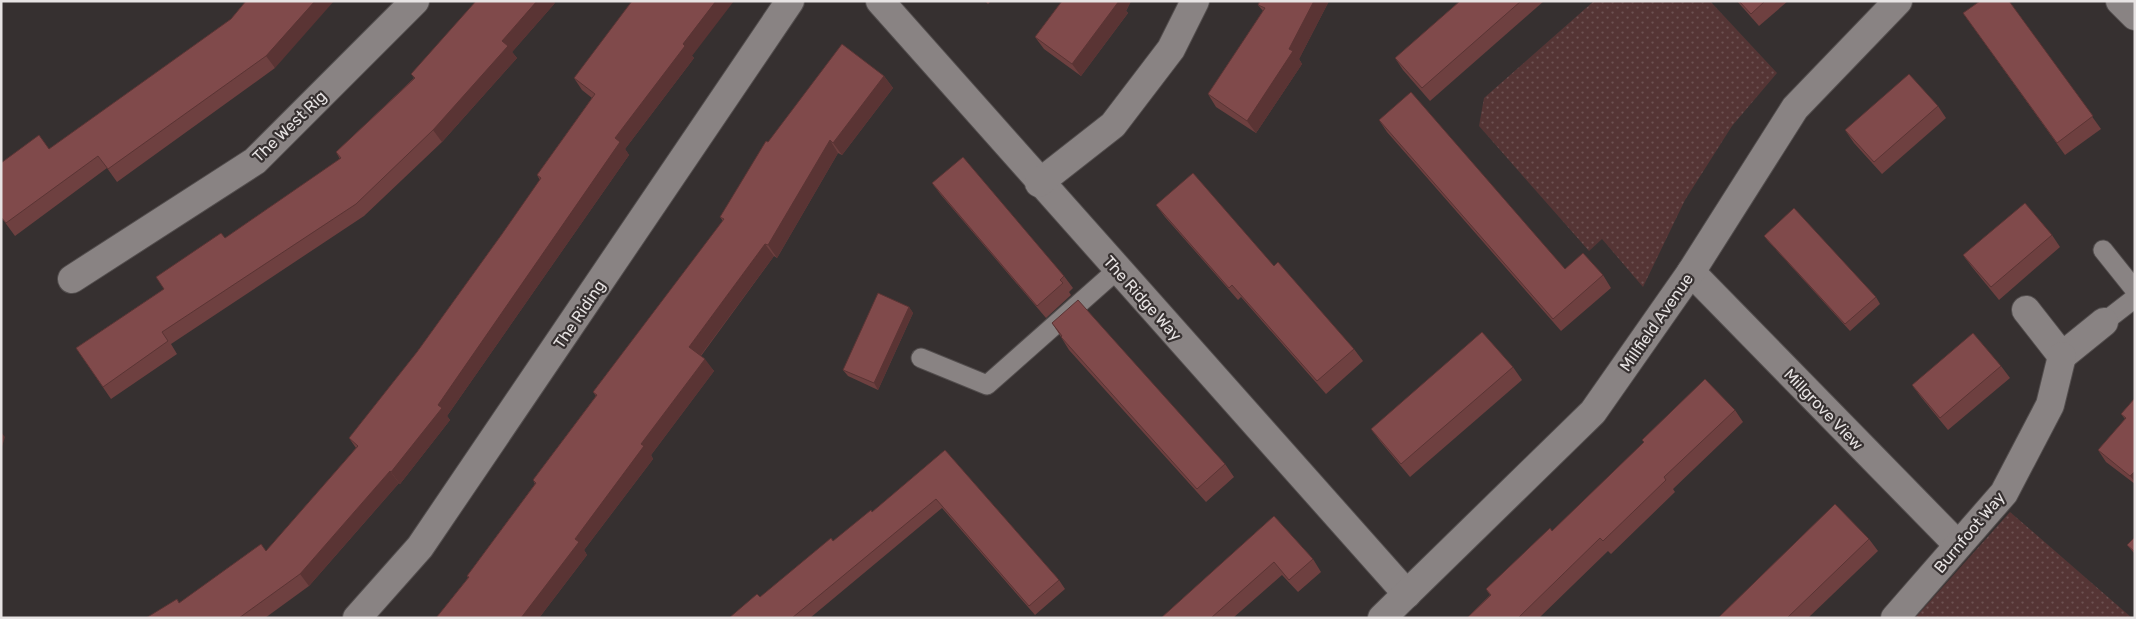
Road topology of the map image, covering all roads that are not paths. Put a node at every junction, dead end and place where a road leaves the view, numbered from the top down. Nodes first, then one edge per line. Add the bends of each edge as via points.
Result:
1 (415, 1) edge
2 (790, 1) edge
3 (880, 1) edge
4 (1195, 1) edge
5 (1898, 1) edge
6 (2120, 1) edge
7 (2135, 16) edge
8 (1039, 182) junction
9 (2102, 250) dead end
10 (1117, 270) junction
11 (1692, 272) junction
12 (72, 279) dead end
13 (2135, 290) edge
14 (2135, 298) edge
15 (2026, 310) dead end
16 (2104, 322) joint
17 (2062, 356) junction
18 (921, 358) dead end
19 (1958, 545) junction
20 (1407, 594) junction
21 (357, 618) edge
22 (1382, 618) edge
23 (1895, 618) edge

1 - 12 street, The West Rig via 255,161
2 - 21 street, The Riding via 420,547
3 - 8 street, The Ridge Way
4 - 8 street via 1171,49 1113,125
5 - 11 street, Millfield Avenue via 1795,108
6 - 7 street
8 - 10 street, The Ridge Way
9 - 13 lane
10 - 18 lane via 987,385
10 - 20 street, The Ridge Way
11 - 19 street, Millgrove View
11 - 20 street, Millfield Avenue via 1593,412
14 - 16 lane
15 - 17 street
16 - 17 street
17 - 19 street, Burnfoot Way via 2050,405 2004,493
19 - 23 street, Burnfoot Way
20 - 22 street, Millfield Avenue

